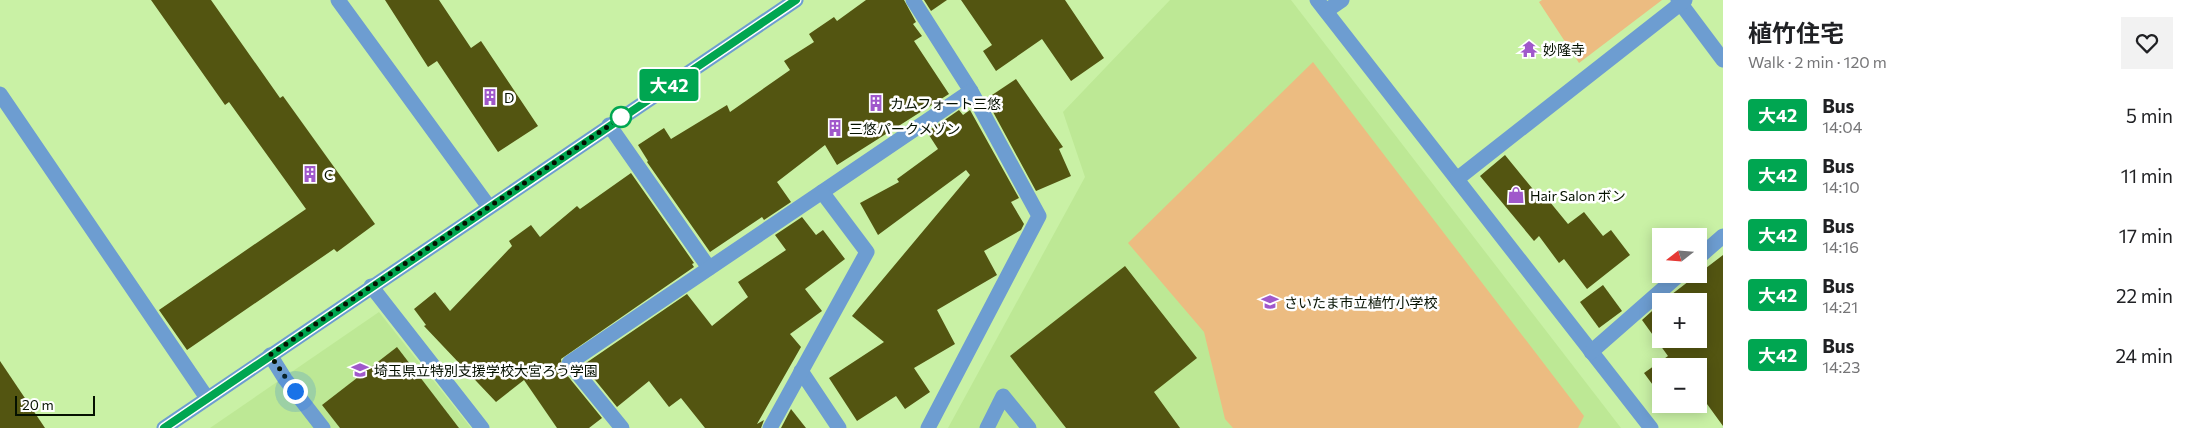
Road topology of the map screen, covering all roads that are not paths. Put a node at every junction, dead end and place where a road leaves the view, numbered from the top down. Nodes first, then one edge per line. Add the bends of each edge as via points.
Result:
1 (338, 0) edge
2 (796, 0) edge
3 (913, 0) edge
4 (1342, 0) edge
5 (1681, 1) edge
6 (1321, 6) edge
7 (1723, 60) edge
8 (971, 91) junction
9 (0, 94) edge
10 (609, 125) junction
11 (1457, 179) junction
12 (822, 192) junction
13 (489, 207) junction
14 (1723, 236) edge
15 (1708, 249) edge
16 (708, 268) junction
17 (1670, 283) edge
18 (371, 286) junction
19 (1591, 352) junction
20 (270, 355) junction
21 (801, 371) junction
22 (208, 398) junction
23 (164, 428) edge
24 (323, 428) edge
25 (482, 428) edge
26 (622, 428) edge
27 (770, 428) edge
28 (839, 428) edge
29 (928, 428) edge
30 (987, 428) edge
31 (1029, 428) edge
32 (1651, 428) edge

1 - 13 street
2 - 10 street
3 - 8 street
4 - 6 street
5 - 7 street
5 - 11 street
6 - 11 street
8 - 12 street
8 - 29 street via 1038,216
9 - 22 street
10 - 13 street
10 - 16 street
11 - 19 street
12 - 16 street
12 - 21 street via 867,252
13 - 18 street
14 - 15 street
16 - 26 street via 569,363
17 - 19 street
18 - 20 street
18 - 25 street
19 - 32 street
20 - 22 street
20 - 24 street
21 - 27 street
21 - 28 street
22 - 23 street
30 - 31 street via 1003,396

